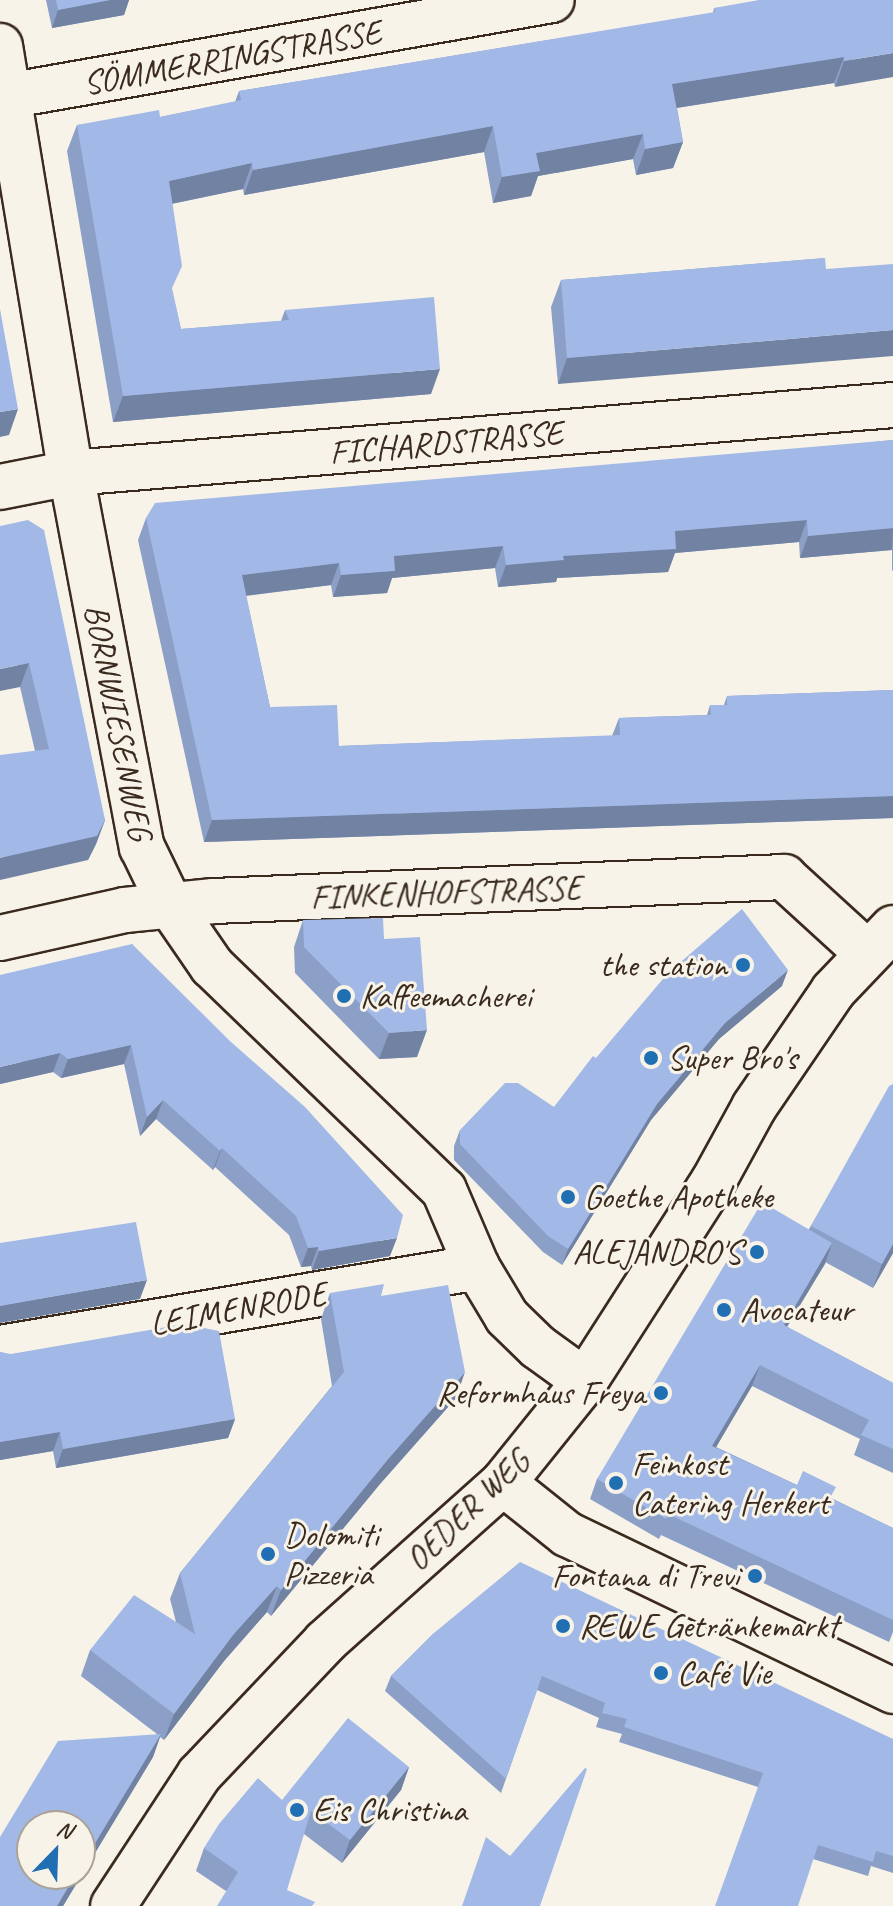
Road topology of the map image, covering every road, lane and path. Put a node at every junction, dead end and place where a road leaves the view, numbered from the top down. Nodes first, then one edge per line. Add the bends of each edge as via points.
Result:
1 (552, 0) edge
2 (0, 46) edge
3 (7, 96) junction
4 (893, 405) edge
5 (71, 473) junction
6 (0, 487) edge
7 (170, 905) junction
8 (0, 938) edge
9 (880, 940) edge
10 (477, 1267) junction
11 (0, 1348) edge
12 (585, 1381) junction
13 (503, 1483) junction
14 (893, 1691) edge
15 (113, 1906) edge

1 - 3 street, SÖMMERRINGSTRASSE
2 - 3 street, BORNWIESENWEG
3 - 5 street, BORNWIESENWEG
4 - 5 street, FICHARDSTRASSE
5 - 6 street, FICHARDSTRASSE
5 - 7 street, BORNWIESENWEG via 142,847
7 - 8 street, FINKENHOFSTRASSE
7 - 9 street, FINKENHOFSTRASSE via 784,877
7 - 10 street, BORNWIESENWEG via 212,966 444,1190
9 - 12 street, OEDER WEG via 833,991 754,1107 713,1182
10 - 11 street, LEIMENRODE
10 - 12 street, BORNWIESENWEG via 507,1317
12 - 13 street, OEDER WEG
13 - 14 street via 567,1534
13 - 15 street, OEDER WEG via 325,1642 199,1775

